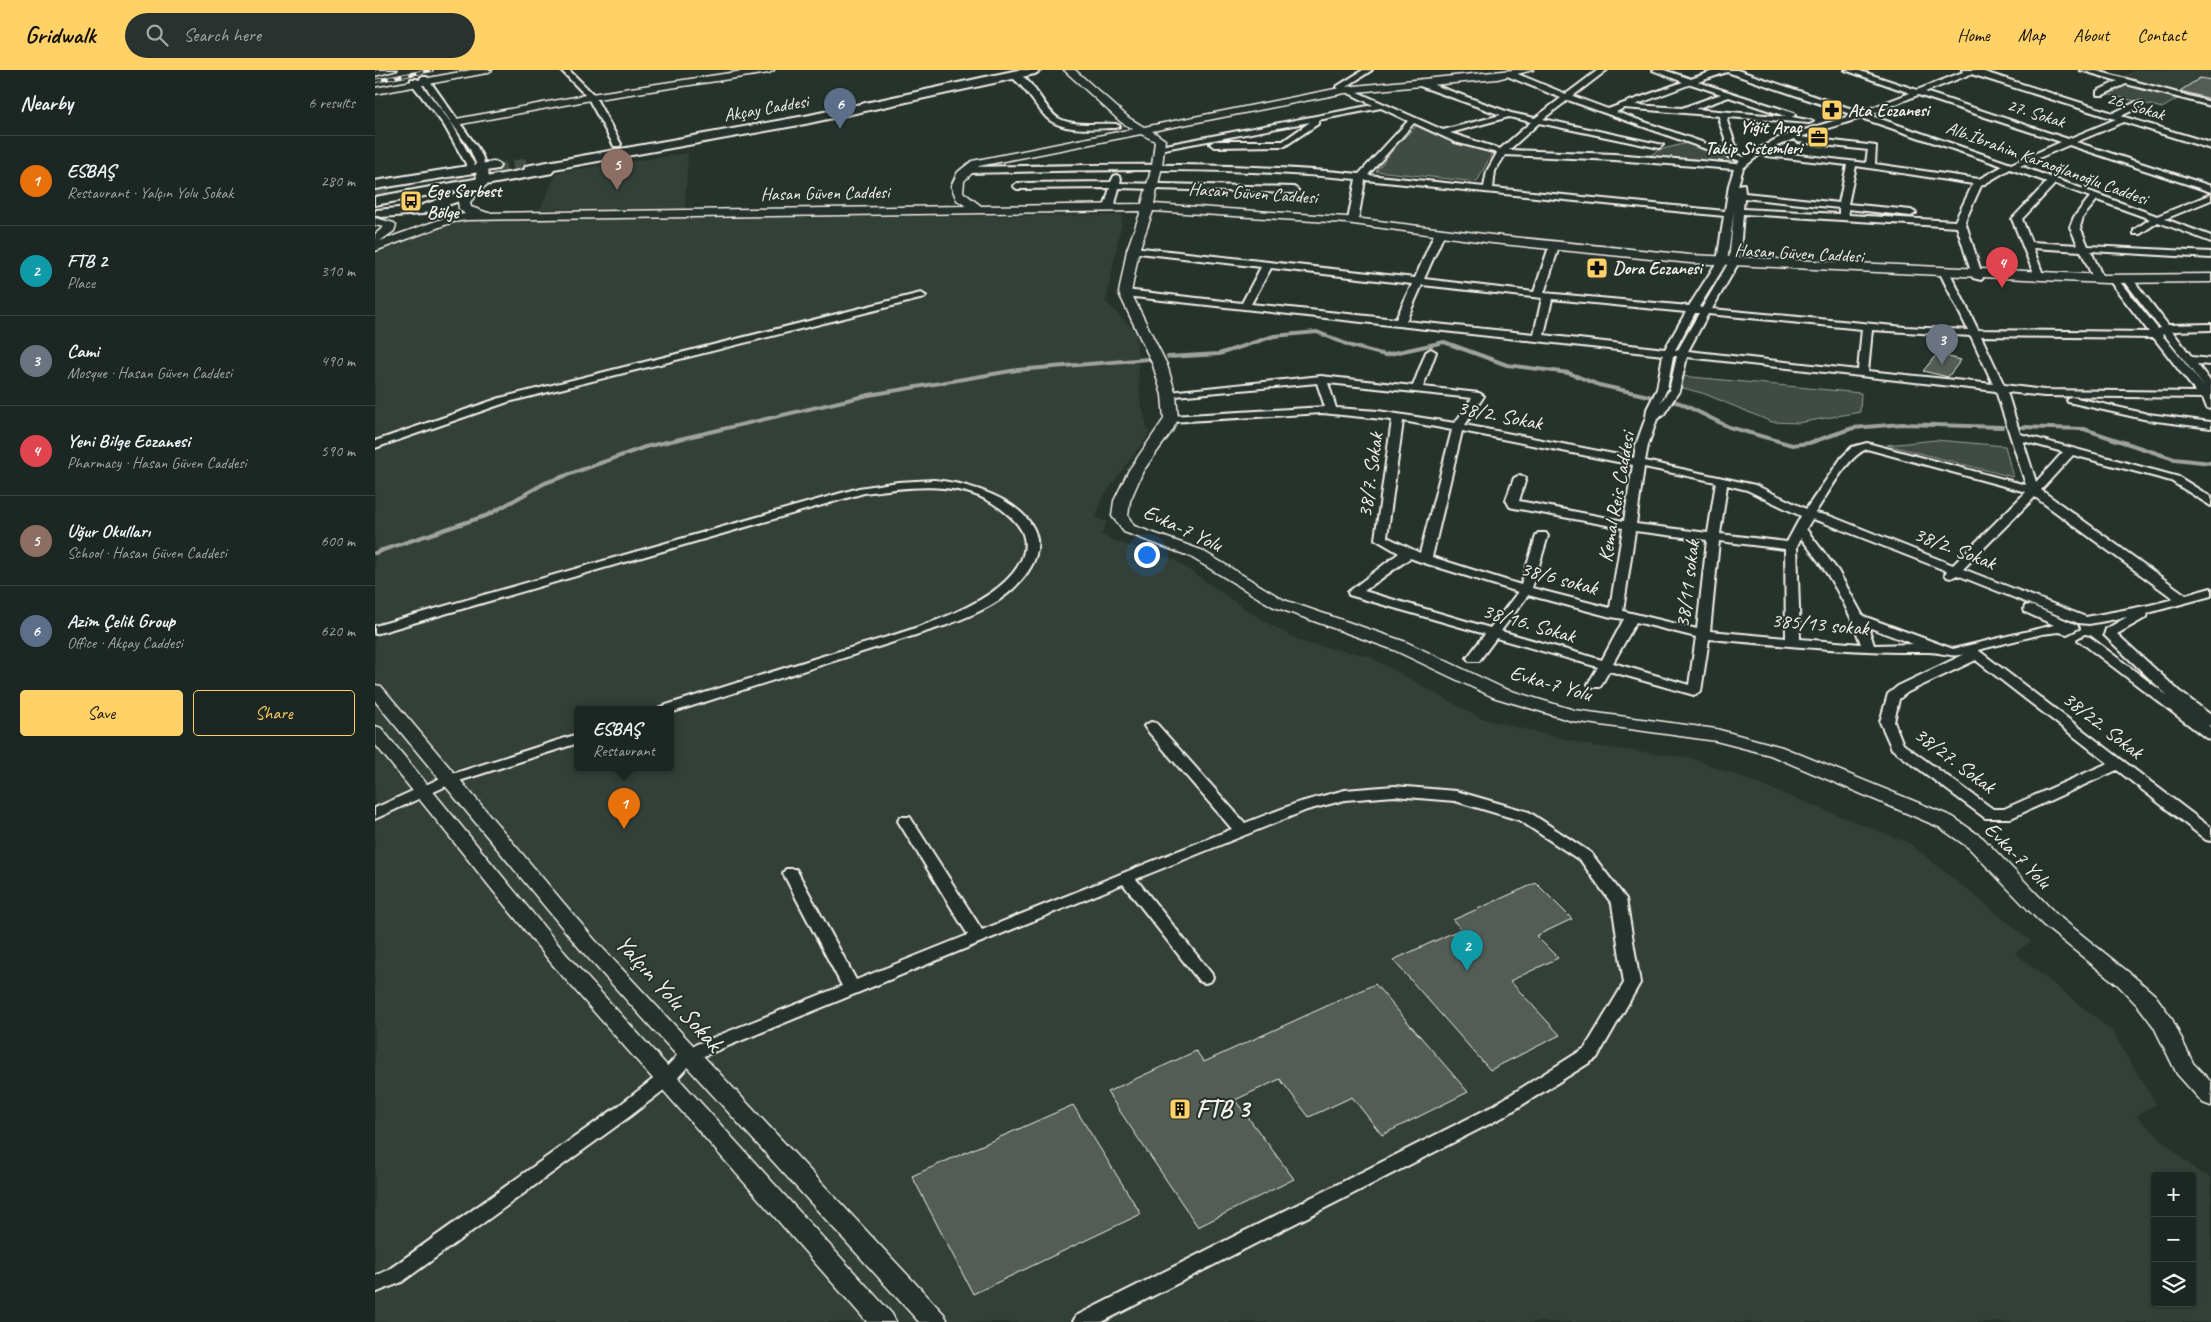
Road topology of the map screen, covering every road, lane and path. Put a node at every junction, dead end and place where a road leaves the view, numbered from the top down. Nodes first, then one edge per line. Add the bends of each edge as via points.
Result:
1 (392, 70) edge
2 (484, 70) edge
3 (566, 70) edge
4 (769, 70) edge
5 (1035, 70) edge
6 (1069, 70) edge
7 (1368, 70) edge
8 (1528, 70) edge
9 (1603, 70) edge
10 (1656, 70) edge
11 (1723, 70) edge
12 (1730, 70) edge
13 (1849, 70) edge
14 (1970, 70) edge
15 (2083, 70) edge
16 (1012, 72) edge
17 (375, 73) edge
18 (1510, 74) junction
19 (420, 81) junction
20 (2125, 81) junction
21 (1691, 82) junction
22 (1421, 83) junction
23 (375, 90) edge
24 (1345, 90) junction
25 (1918, 92) junction
26 (2100, 93) dead end
27 (1729, 94) junction
28 (591, 97) junction
29 (1567, 97) junction
30 (2139, 104) dead end
31 (2211, 104) edge
32 (1381, 106) junction
33 (1623, 106) junction
34 (1608, 112) junction
35 (1680, 112) junction
36 (1509, 115) junction
37 (1724, 115) junction
38 (1861, 115) junction
39 (2114, 116) junction
40 (804, 117) junction
41 (1319, 119) junction
42 (2123, 119) junction
43 (1412, 121) junction
44 (1536, 121) junction
45 (1809, 121) junction
46 (456, 122) junction
47 (1116, 126) dead end
48 (1823, 127) junction
49 (1142, 129) junction
50 (1442, 133) junction
51 (1679, 137) junction
52 (1798, 139) junction
53 (2070, 141) junction
54 (617, 144) junction
55 (1171, 144) junction
56 (1659, 145) junction
57 (1701, 145) junction
58 (2211, 146) edge
59 (1159, 147) junction
60 (1733, 149) junction
61 (1502, 152) junction
62 (1756, 152) junction
63 (1767, 153) junction
64 (1628, 158) junction
65 (1852, 163) junction
66 (1742, 164) junction
67 (1870, 165) junction
68 (1157, 166) junction
69 (2010, 166) junction
70 (530, 167) junction
71 (1119, 167) junction
72 (965, 170) junction
73 (1361, 177) junction
74 (452, 181) tunnel mouth
75 (2053, 181) junction
76 (475, 182) junction
77 (1980, 182) junction
78 (375, 185) tunnel mouth
79 (1017, 186) dead end
80 (1115, 186) junction
81 (1152, 186) junction
82 (2211, 189) edge
83 (1295, 190) dead end
84 (1488, 190) junction
85 (393, 191) tunnel mouth
86 (1740, 195) junction
87 (2095, 196) junction
88 (2211, 197) edge
89 (375, 201) tunnel mouth
90 (1843, 206) junction
91 (1152, 207) junction
92 (977, 208) junction
93 (1109, 208) junction
94 (1739, 211) junction
95 (375, 213) edge
96 (1727, 214) junction
97 (493, 215) junction
98 (1844, 218) junction
99 (2157, 219) junction
100 (1350, 220) junction
101 (375, 221) edge
102 (1961, 221) junction
103 (2181, 228) junction
104 (2211, 228) edge
105 (1440, 232) junction
106 (2137, 232) dead end
107 (406, 236) junction
108 (375, 239) edge
109 (1492, 239) junction
110 (2211, 239) edge
111 (2026, 245) junction
112 (375, 247) edge
113 (2084, 249) junction
114 (1133, 250) junction
115 (1553, 250) junction
116 (2211, 255) edge
117 (1268, 264) junction
118 (1727, 264) junction
119 (1946, 275) junction
120 (1977, 276) junction
121 (2039, 277) junction
122 (2211, 278) edge
123 (2106, 279) junction
124 (2128, 279) junction
125 (1417, 281) junction
126 (1125, 293) junction
127 (1543, 295) junction
128 (921, 296) dead end
129 (1245, 306) junction
130 (1692, 311) junction
131 (1705, 312) junction
132 (1400, 323) junction
133 (1867, 326) junction
134 (2211, 327) edge
135 (2166, 328) junction
136 (1976, 333) junction
137 (2156, 335) junction
138 (1538, 339) junction
139 (1431, 352) dead end
140 (1669, 353) junction
141 (1681, 354) junction
142 (2190, 360) junction
143 (2211, 362) edge
144 (1863, 373) junction
145 (1321, 379) junction
146 (1417, 388) junction
147 (2000, 388) junction
148 (2044, 394) junction
149 (1169, 395) junction
150 (2210, 395) edge
151 (1662, 400) junction
152 (1331, 410) junction
153 (1398, 417) junction
154 (1171, 419) junction
155 (2211, 425) edge
156 (1458, 427) junction
157 (2015, 436) junction
158 (375, 445) edge
159 (2071, 451) junction
160 (1640, 463) junction
161 (1520, 478) dead end
162 (1722, 480) junction
163 (2034, 491) junction
164 (2211, 502) edge
165 (1810, 516) junction
166 (1629, 526) junction
167 (1801, 530) junction
168 (1542, 536) dead end
169 (1713, 537) junction
170 (1791, 546) junction
171 (1408, 553) junction
172 (1425, 559) junction
173 (1952, 573) junction
174 (1525, 591) junction
175 (2211, 592) edge
176 (2184, 600) junction
177 (2151, 609) junction
178 (2037, 612) junction
179 (1616, 614) junction
180 (1632, 617) junction
181 (1858, 618) junction
182 (2086, 620) junction
183 (2072, 629) junction
184 (375, 630) edge
185 (2042, 630) junction
186 (1493, 633) junction
187 (1701, 634) junction
188 (2111, 634) junction
189 (2085, 640) junction
190 (1793, 642) junction
191 (1935, 648) junction
192 (1869, 649) junction
193 (1972, 653) junction
194 (1474, 658) dead end
195 (1606, 666) junction
196 (1595, 684) dead end
197 (375, 690) edge
198 (1693, 691) joint
199 (674, 707) edge
200 (2211, 722) edge
201 (1151, 726) dead end
202 (375, 732) edge
203 (2211, 735) edge
204 (574, 739) edge
205 (2119, 764) junction
206 (448, 780) junction
207 (423, 792) junction
208 (375, 814) edge
209 (905, 821) dead end
210 (1242, 830) junction
211 (2211, 836) edge
212 (791, 873) dead end
213 (1126, 876) junction
214 (978, 937) junction
215 (1205, 977) dead end
216 (852, 990) junction
217 (688, 1054) junction
218 (667, 1078) junction
219 (2211, 1097) edge
220 (375, 1285) edge
221 (883, 1322) edge
222 (935, 1322) edge
223 (1083, 1322) edge

1 - 17 street
2 - 19 street
3 - 28 street
4 - 28 street
5 - 16 highway, Akçay Caddesi
6 - 49 street via 1125,120
7 - 24 street via 1340,87
8 - 18 street
9 - 29 street
10 - 21 street
11 - 21 street
12 - 38 street, Alb.İbrahim Karaoğlanoğlu Caddesi
13 - 25 street, 27. Sokak
14 - 25 street, Kemal Reis Caddesi
14 - 39 street, 26. Sokak
15 - 20 street
16 - 40 highway, Akçay Caddesi
16 - 47 street via 1027,83 1055,120 1070,124
18 - 22 street
18 - 29 street
19 - 23 street
19 - 46 street
19 - 76 street via 448,124
20 - 26 street
20 - 31 street
21 - 27 street
21 - 33 street
22 - 24 street
22 - 36 street
24 - 32 street
24 - 49 street
25 - 38 street, Kemal Reis Caddesi
25 - 53 street, 27. Sokak
27 - 35 street
27 - 45 street
28 - 46 street
28 - 54 street
29 - 34 street
29 - 44 street
30 - 39 street
32 - 41 street
32 - 43 street
33 - 34 street
33 - 35 street
34 - 51 street
35 - 37 street
36 - 44 street
36 - 50 street
37 - 45 street
37 - 60 street via 1723,121
38 - 48 street, Kemal Reis Caddesi
38 - 69 street, Alb.İbrahim Karaoğlanoğlu Caddesi
39 - 42 street, 26. Sokak
40 - 54 highway via 756,120
40 - 70 highway via 781,127 701,143
41 - 55 street
41 - 55 street via 1285,143
42 - 53 street
42 - 58 street, 26. Sokak
43 - 50 street
43 - 73 street
44 - 56 street
44 - 61 street
45 - 48 street
46 - 76 street via 479,158
48 - 52 street, Kemal Reis Caddesi
48 - 62 street, Kemal Reis Caddesi via 1791,136
49 - 59 street via 1160,140
49 - 72 street via 976,163
50 - 61 street
51 - 56 street
51 - 57 street
52 - 63 street, Kemal Reis Caddesi
52 - 67 street via 1873,148
53 - 69 street
53 - 82 street, 27. Sokak
54 - 70 highway
55 - 59 street
56 - 64 street
57 - 60 street
57 - 66 street
59 - 68 street
60 - 62 street
61 - 64 street
61 - 84 street via 1491,171
62 - 66 street, Kemal Reis Caddesi
63 - 65 street
63 - 86 street, Kemal Reis Caddesi via 1752,163 1745,174
64 - 66 street
65 - 67 street
65 - 90 street
66 - 96 street, Kemal Reis Caddesi
67 - 77 street
68 - 71 street
68 - 73 street
68 - 81 street
69 - 75 street, Alb.İbrahim Karaoğlanoğlu Caddesi
69 - 77 street
70 - 76 highway
71 - 72 street
71 - 80 street
72 - 92 street via 956,182 957,191 965,202
73 - 84 street
73 - 100 street
74 - 85 highway
75 - 87 street, Alb.İbrahim Karaoğlanoğlu Caddesi
75 - 111 street via 2017,219
76 - 78 highway
76 - 89 highway
76 - 95 highway via 422,210
76 - 97 street via 465,209 474,214
76 - 107 street via 437,221
77 - 102 street
79 - 80 street
80 - 81 street
80 - 93 street
81 - 83 street
81 - 91 street via 1147,198
84 - 96 street
86 - 90 street
86 - 94 street, Kemal Reis Caddesi
87 - 99 street, Alb.İbrahim Karaoğlanoğlu Caddesi
87 - 113 street via 2075,227
88 - 99 street
90 - 98 street
90 - 102 street
91 - 93 street, Hasan Güven Caddesi
91 - 100 street, Hasan Güven Caddesi
91 - 114 street
92 - 93 street, Hasan Güven Caddesi
92 - 97 street, Hasan Güven Caddesi
94 - 98 street
94 - 118 street, Kemal Reis Caddesi
96 - 118 street, Kemal Reis Caddesi
97 - 107 street via 451,220
98 - 102 street
99 - 103 street, Alb.İbrahim Karaoğlanoğlu Caddesi
99 - 106 street
100 - 105 street, Hasan Güven Caddesi
101 - 108 street via 390,225 390,229
102 - 120 street
103 - 104 street
103 - 110 street, Alb.İbrahim Karaoğlanoğlu Caddesi
105 - 109 street, Hasan Güven Caddesi
105 - 125 street
107 - 112 street
109 - 115 street, Hasan Güven Caddesi
109 - 118 street, Hasan Güven Caddesi
111 - 113 street
111 - 121 street
113 - 116 street
113 - 123 street
114 - 117 street
114 - 126 street
115 - 118 street, Hasan Güven Caddesi
115 - 127 street
117 - 125 street
117 - 129 street
118 - 119 street, Hasan Güven Caddesi
118 - 130 street, Kemal Reis Caddesi
118 - 131 street, Kemal Reis Caddesi
119 - 120 street, Hasan Güven Caddesi
119 - 136 street
120 - 121 street, Hasan Güven Caddesi
120 - 123 street, Hasan Güven Caddesi
121 - 123 street, Hasan Güven Caddesi
122 - 124 street, Hasan Güven Caddesi
123 - 124 street, Hasan Güven Caddesi
123 - 137 street
124 - 135 street
125 - 127 street
125 - 132 street
126 - 129 street
126 - 149 street via 1161,365
127 - 130 street
127 - 138 street
128 - 158 street via 503,400
129 - 132 street
130 - 131 street
130 - 140 street, Kemal Reis Caddesi
131 - 133 street
131 - 141 street, Kemal Reis Caddesi
132 - 138 street
133 - 136 street
133 - 144 street
134 - 135 street
135 - 137 street
135 - 142 street
136 - 137 street
136 - 147 street
137 - 150 street via 2199,390
138 - 140 street
139 - 146 street
140 - 141 street
140 - 151 street, Kemal Reis Caddesi
141 - 144 street
141 - 151 street, Kemal Reis Caddesi via 1673,390
142 - 143 street
142 - 150 street
144 - 147 street
145 - 146 street
145 - 149 street
145 - 152 street
146 - 156 street via 1479,396
147 - 148 street
147 - 157 street
148 - 150 street
148 - 155 street via 2147,417
149 - 154 street
151 - 160 street, Kemal Reis Caddesi via 1660,412 1652,417 1643,441
152 - 153 street, 38/2. Sokak
152 - 154 street, 38/2. Sokak
153 - 156 street, 38/2. Sokak
153 - 171 street, 38/7. Sokak via 1381,539
154 - 219 street, Evka-7 Yolu via 1137,470 1122,501 1120,516 1129,529 1195,553 1251,589 1294,611 1400,646 1499,693 1571,715 1716,735 1775,751 1946,822 1977,843 2050,920 2142,996 2163,1023 2185,1068
156 - 160 street, 38/2. Sokak
156 - 172 street
157 - 159 street
157 - 163 street
159 - 163 street
159 - 164 street via 2175,479
160 - 162 street, 38/2. Sokak
160 - 166 street, Kemal Reis Caddesi
161 - 166 street via 1512,500 1514,504
162 - 165 street, 38/2. Sokak via 1751,487
162 - 169 street, 38/11 sokak
163 - 165 street via 1867,446 1856,449 1846,459
163 - 173 street
163 - 176 street
165 - 167 street
165 - 173 street, 38/2. Sokak via 1822,525
166 - 169 street
166 - 179 street, Kemal Reis Caddesi
167 - 170 street
167 - 181 street via 1829,567
168 - 174 street
169 - 170 street
169 - 187 street, 38/11 sokak
170 - 190 street
171 - 172 street, 38/6 sokak
171 - 186 street, 38/16. Sokak via 1354,592
172 - 174 street, 38/6 sokak
173 - 178 street, 38/2. Sokak
173 - 182 street, 38/2. Sokak
174 - 179 street, 38/6 sokak
174 - 186 street
175 - 176 street
176 - 177 street
177 - 182 street
177 - 188 street
178 - 183 street, 38/2. Sokak
178 - 185 street via 2042,620
179 - 180 street, 38/6 sokak
180 - 187 street, 38/6 sokak
180 - 195 street
181 - 191 street, 38/27. Sokak
181 - 192 street
182 - 183 street via 2074,622
182 - 188 street, 38/2. Sokak via 2100,623
183 - 185 street, 38/27. Sokak
183 - 189 street, 38/2. Sokak
184 - 199 street via 863,490 920,484 951,486 980,493 1000,503 1023,521 1032,545 1027,563 1008,587 985,603 933,625
185 - 193 street, 38/27. Sokak
186 - 194 street
186 - 195 street, 38/16. Sokak
187 - 190 street, 385/13 sokak
187 - 198 street, 38/11 sokak
188 - 189 street via 2102,642
188 - 200 street via 2174,694
189 - 203 street
190 - 192 street, 385/13 sokak
191 - 192 street, 385/13 sokak
191 - 193 street, 38/27. Sokak via 1953,653
193 - 205 street, 38/22. Sokak
193 - 205 street, 38/27. Sokak via 1893,697 1887,722 1897,746 1991,814 2006,814
195 - 196 street
195 - 198 street, 38/16. Sokak
197 - 206 street, Yalçın Yolu Sokak
201 - 210 street
202 - 207 street
204 - 206 street
205 - 211 street, 38/22. Sokak
206 - 207 street
206 - 217 street, Yalçın Yolu Sokak via 587,944
207 - 208 street
207 - 218 street via 559,958
209 - 214 street
210 - 213 street
210 - 223 street via 1345,795 1394,791 1456,796 1524,816 1586,857 1620,903 1632,983 1591,1053 1497,1112
212 - 216 street
213 - 214 street
213 - 215 street
214 - 216 street
216 - 217 street
217 - 218 street
217 - 222 street, Yalçın Yolu Sokak
218 - 220 street via 501,1201 395,1276
218 - 221 street

